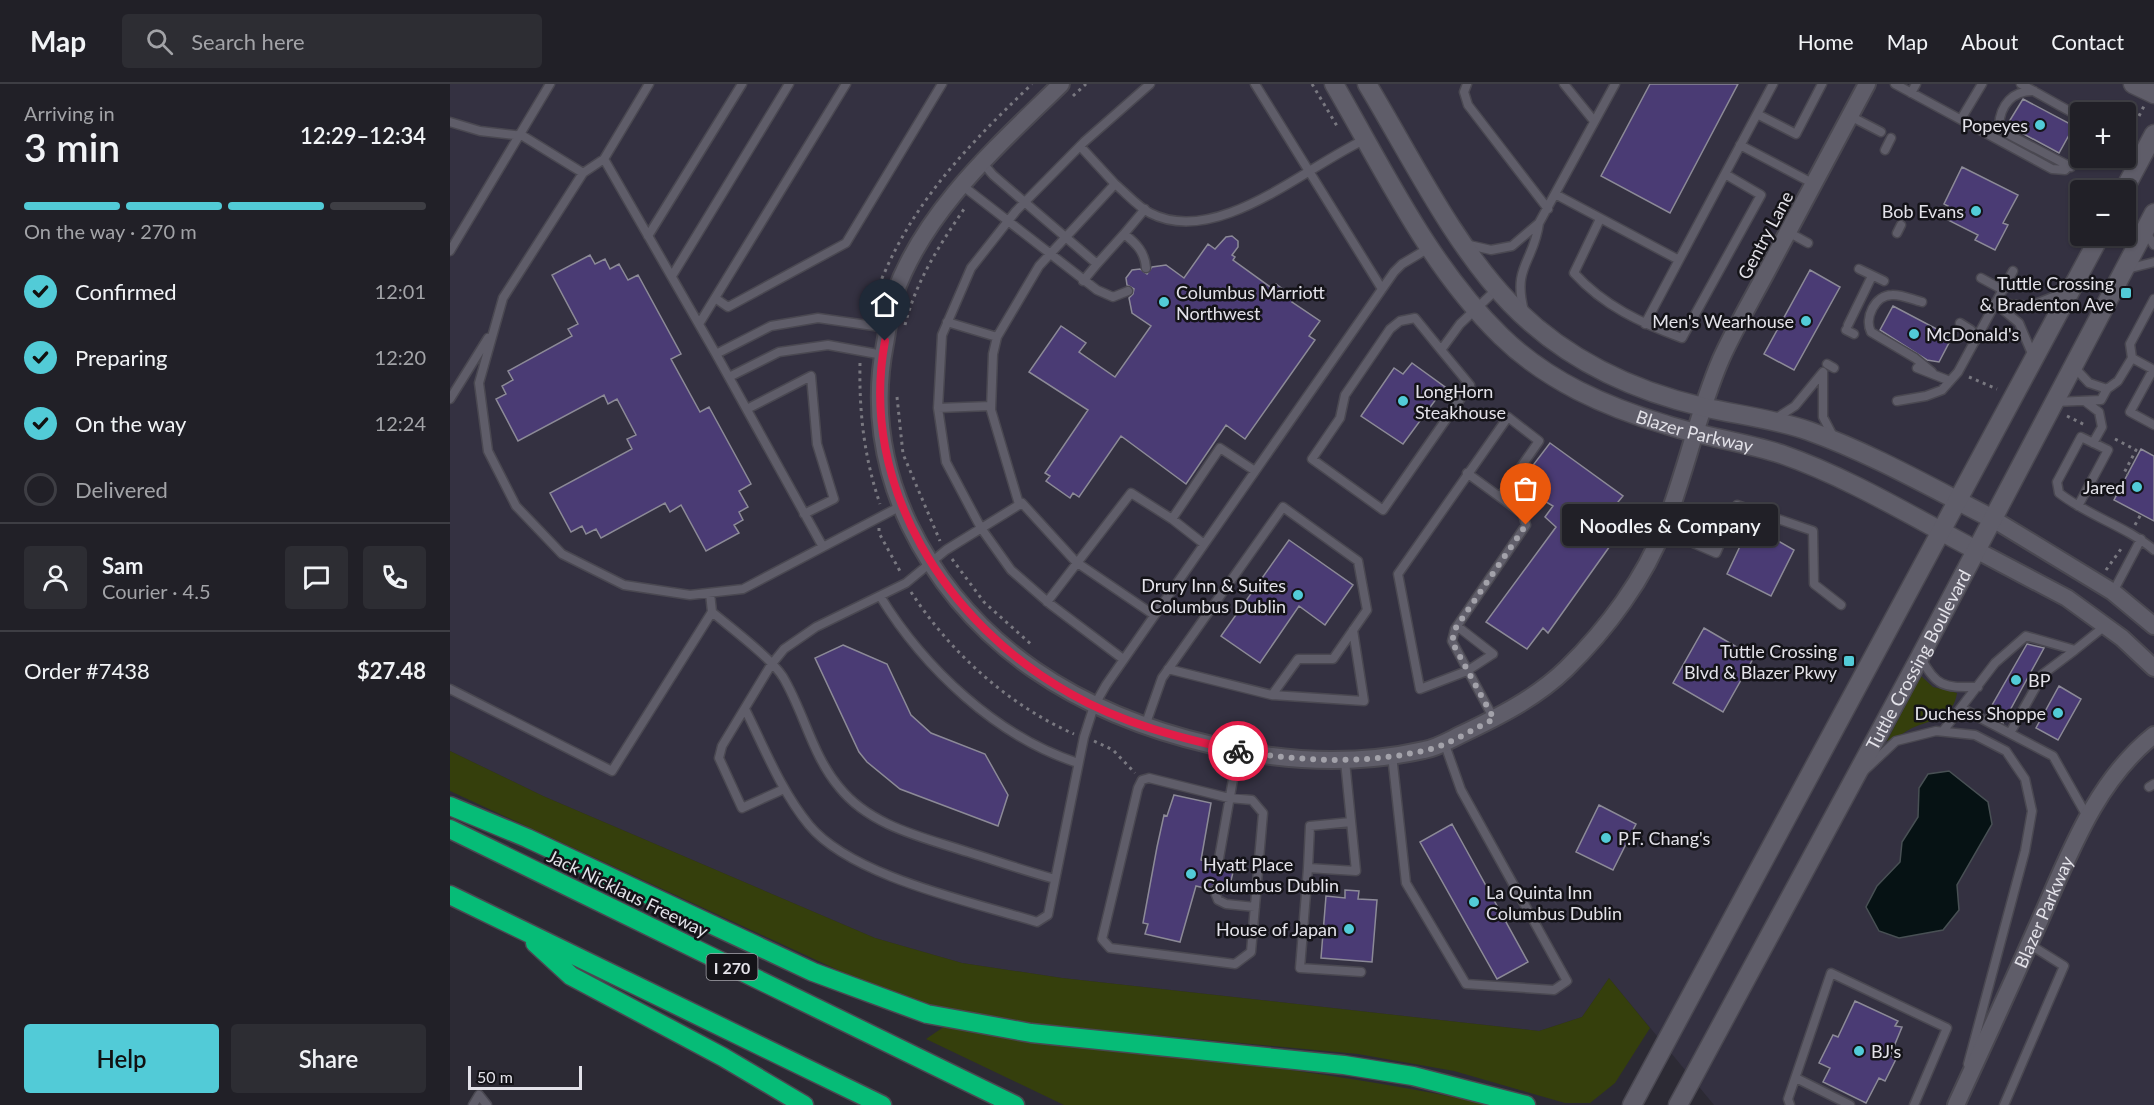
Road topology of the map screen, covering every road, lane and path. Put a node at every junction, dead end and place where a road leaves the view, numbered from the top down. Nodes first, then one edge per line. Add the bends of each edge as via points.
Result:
1 (550, 84) edge
2 (649, 84) edge
3 (742, 84) edge
4 (789, 84) edge
5 (846, 84) edge
6 (942, 84) edge
7 (1061, 84) edge
8 (1150, 84) edge
9 (1255, 84) edge
10 (1334, 84) edge
11 (1367, 84) edge
12 (1467, 84) edge
13 (1564, 84) edge
14 (1615, 84) edge
15 (1773, 84) edge
16 (1822, 84) edge
17 (1867, 84) edge
18 (1895, 84) edge
19 (1916, 84) edge
20 (1982, 84) edge
21 (2021, 84) edge
22 (2133, 84) edge
23 (2034, 91) junction
24 (1911, 93) junction
25 (2154, 94) edge
26 (2070, 111) edge
27 (1757, 114) junction
28 (1850, 116) junction
29 (1961, 119) junction
30 (1594, 121) junction
31 (450, 122) edge
32 (1881, 132) dead end
33 (2154, 134) edge
34 (519, 136) junction
35 (1892, 138) dead end
36 (1366, 139) junction
37 (1740, 145) junction
38 (1080, 146) junction
39 (1885, 150) dead end
40 (604, 159) junction
41 (982, 162) junction
42 (2070, 166) edge
43 (2070, 168) edge
44 (1309, 170) junction
45 (583, 173) junction
46 (1725, 174) junction
47 (2129, 180) edge
48 (1115, 184) junction
49 (1814, 184) junction
50 (963, 186) junction
51 (1555, 194) junction
52 (1024, 202) junction
53 (1145, 209) junction
54 (1548, 209) junction
55 (2154, 213) edge
56 (1600, 219) junction
57 (1007, 222) junction
58 (1539, 223) junction
59 (1788, 232) junction
60 (1124, 234) junction
61 (648, 236) junction
62 (1065, 238) junction
63 (2149, 238) edge
64 (1808, 243) dead end
65 (1463, 244) junction
66 (2095, 246) edge
67 (1430, 247) junction
68 (450, 251) edge
69 (1049, 255) junction
70 (1678, 260) junction
71 (2154, 262) edge
72 (1097, 264) junction
73 (1146, 268) dead end
74 (1859, 269) dead end
75 (2124, 270) junction
76 (2013, 271) dead end
77 (672, 276) junction
78 (1872, 276) junction
79 (1981, 278) dead end
80 (1083, 281) junction
81 (1884, 281) dead end
82 (1383, 288) junction
83 (1497, 289) junction
84 (2071, 289) junction
85 (2003, 290) junction
86 (1128, 291) dead end
87 (715, 298) junction
88 (2154, 299) edge
89 (1922, 302) dead end
90 (1995, 303) junction
91 (1474, 308) junction
92 (1527, 319) junction
93 (947, 322) junction
94 (1960, 323) dead end
95 (699, 324) junction
96 (1645, 324) junction
97 (494, 328) junction
98 (888, 328) junction
99 (1854, 334) dead end
100 (997, 337) junction
101 (1976, 337) junction
102 (1442, 350) junction
103 (716, 354) junction
104 (883, 355) junction
105 (2132, 358) junction
106 (2034, 359) junction
107 (2073, 366) junction
108 (1917, 368) dead end
109 (2154, 370) edge
110 (1932, 372) junction
111 (729, 377) junction
112 (1950, 381) junction
113 (2107, 390) junction
114 (450, 399) edge
115 (1897, 401) dead end
116 (2054, 402) junction
117 (2086, 402) junction
118 (991, 406) junction
119 (1705, 407) junction
120 (938, 408) junction
121 (747, 409) junction
122 (1771, 421) junction
123 (2154, 425) edge
124 (1697, 433) junction
125 (1836, 441) junction
126 (2093, 443) junction
127 (1255, 471) junction
128 (1467, 473) junction
129 (1500, 497) junction
130 (1958, 501) junction
131 (1019, 504) junction
132 (901, 506) junction
133 (2078, 506) junction
134 (804, 514) junction
135 (1172, 519) junction
136 (1993, 519) junction
137 (981, 528) junction
138 (1663, 530) junction
139 (1941, 531) junction
140 (2141, 539) junction
141 (1204, 544) junction
142 (823, 547) junction
143 (1976, 550) junction
144 (2154, 550) edge
145 (1076, 562) junction
146 (930, 563) junction
147 (2113, 592) junction
148 (710, 593) junction
149 (880, 596) junction
150 (1047, 602) junction
151 (1841, 605) dead end
152 (712, 612) junction
153 (1154, 615) junction
154 (1457, 626) junction
155 (2105, 626) junction
156 (2154, 626) edge
157 (1353, 630) junction
158 (2074, 650) junction
159 (1920, 657) junction
160 (1123, 659) junction
161 (771, 665) junction
162 (2154, 668) edge
163 (1168, 669) junction
164 (1467, 670) junction
165 (1978, 687) junction
166 (450, 689) edge
167 (1272, 695) junction
168 (1094, 706) junction
169 (745, 709) junction
170 (1963, 709) junction
171 (1494, 719) junction
172 (1145, 727) junction
173 (1943, 731) junction
174 (2010, 733) junction
175 (2154, 735) edge
176 (1444, 742) junction
177 (1238, 751) junction
178 (1392, 755) junction
179 (1345, 761) junction
180 (1078, 763) junction
181 (1854, 781) junction
182 (784, 789) junction
183 (1229, 798) junction
184 (450, 806) edge
185 (2088, 819) junction
186 (1351, 822) junction
187 (450, 829) edge
188 (1218, 864) dead end
189 (1308, 868) junction
190 (1055, 879) junction
191 (1214, 890) dead end
192 (450, 895) edge
193 (1255, 907) junction
194 (518, 928) junction
195 (2030, 944) junction
196 (1361, 972) dead end
197 (1796, 1078) junction
198 (1964, 1089) junction
199 (473, 1105) edge
200 (487, 1105) edge
201 (804, 1105) edge
202 (882, 1105) edge
203 (1015, 1105) edge
204 (1527, 1105) edge
205 (1632, 1105) edge
206 (1678, 1105) edge
207 (1790, 1105) edge
208 (1850, 1105) edge
209 (1914, 1105) edge
210 (1956, 1105) edge
211 (2004, 1105) edge

1 - 34 lane
2 - 40 lane
3 - 61 lane
4 - 77 lane
5 - 87 lane
6 - 87 lane via 846,243 728,307
7 - 41 street, Gentry Lane
8 - 38 lane
9 - 44 lane
10 - 36 main road, Blazer Parkway
11 - 65 main road, Blazer Parkway
12 - 54 lane via 1464,92 1468,105
13 - 30 lane
14 - 30 lane
15 - 27 lane
16 - 27 lane via 1796,134
17 - 28 street, Gentry Lane
18 - 24 lane
19 - 24 lane
20 - 29 lane
21 - 23 lane
22 - 25 main road
23 - 26 lane
23 - 42 lane via 2013,95 1999,118 1999,126
24 - 29 lane
27 - 37 lane
28 - 32 lane
28 - 49 street, Gentry Lane
29 - 43 lane via 2052,169
30 - 51 lane
31 - 34 lane
33 - 47 main road
34 - 45 lane
34 - 68 lane
35 - 39 lane
36 - 44 lane
36 - 67 main road, Blazer Parkway
37 - 46 lane
37 - 49 lane
38 - 48 lane
38 - 52 lane
40 - 45 lane
40 - 61 lane
41 - 50 street, Gentry Lane
41 - 52 lane
44 - 53 lane via 1237,213 1190,223
44 - 82 lane
45 - 97 lane via 503,298
46 - 70 lane
46 - 96 lane via 1761,195 1682,338
48 - 53 lane
48 - 62 lane
49 - 59 street, Gentry Lane
50 - 57 lane
50 - 98 street, Gentry Lane via 932,223 910,258 892,300
51 - 54 lane
51 - 56 lane
52 - 57 lane
52 - 62 lane
53 - 60 lane
54 - 58 lane
55 - 63 main road, Tuttle Crossing Boulevard
56 - 70 lane
56 - 96 lane via 1574,273 1595,296
57 - 69 lane
57 - 93 lane via 972,268
58 - 65 lane via 1522,240 1501,249
58 - 92 lane via 1537,239 1519,284
59 - 64 lane
59 - 119 street, Gentry Lane via 1721,359
60 - 72 lane
60 - 73 lane via 1136,243
61 - 77 lane
62 - 69 lane
62 - 72 lane
63 - 75 main road, Tuttle Crossing Boulevard
65 - 83 main road, Blazer Parkway
66 - 84 main road
67 - 82 lane via 1402,264
67 - 91 main road, Blazer Parkway
69 - 80 lane
69 - 100 lane
70 - 96 lane
71 - 75 lane
72 - 80 lane
74 - 78 lane
75 - 107 main road, Tuttle Crossing Boulevard
76 - 85 lane
77 - 95 lane
78 - 81 lane
78 - 99 lane via 1847,327
79 - 85 lane
80 - 86 lane via 1113,297
82 - 127 lane
83 - 91 lane
83 - 92 main road, Blazer Parkway
84 - 90 lane via 2030,306
84 - 106 main road
85 - 90 lane
87 - 95 lane
88 - 105 lane via 2130,344
89 - 110 lane via 1892,295 1881,298 1870,314 1868,326 1871,332
90 - 101 lane
90 - 106 lane via 2019,323
91 - 102 lane
91 - 124 main road, Blazer Parkway via 1502,337 1553,378 1600,401
92 - 119 main road, Blazer Parkway via 1571,354 1612,378
93 - 100 lane
93 - 120 lane via 942,335
94 - 101 lane
95 - 103 lane
97 - 114 lane
97 - 148 lane via 478,383 488,451 516,506 562,554 624,585 690,595
98 - 103 lane via 818,318 771,326
98 - 104 street, Gentry Lane
100 - 118 lane
101 - 112 lane
102 - 102 lane via 1470,385 1383,510 1312,459 1340,418 1345,395 1390,329 1400,321 1415,318
103 - 111 lane
104 - 111 lane via 818,346 779,352
104 - 132 street, Gentry Lane via 879,408 886,457
105 - 109 lane
105 - 113 lane via 2118,381
106 - 130 main road
107 - 113 lane via 2090,384
107 - 116 main road, Tuttle Crossing Boulevard
108 - 110 lane
109 - 123 lane via 2130,412
110 - 112 lane
111 - 121 lane
112 - 115 lane via 1942,390
113 - 117 lane via 2101,400
116 - 117 lane
116 - 136 main road, Tuttle Crossing Boulevard
117 - 126 lane via 2099,412 2102,427
118 - 120 lane
118 - 131 lane
119 - 122 main road, Blazer Parkway
119 - 124 street, Gentry Lane
120 - 137 lane via 946,462
121 - 134 lane
121 - 134 lane via 811,376 817,444 834,500
122 - 125 main road, Blazer Parkway
122 - 125 lane via 1795,406 1823,372 1823,417
124 - 138 street, Gentry Lane
124 - 139 main road, Blazer Parkway via 1808,465
125 - 130 main road, Blazer Parkway
126 - 133 lane via 2108,450
126 - 133 lane via 2081,437 2056,482 2058,493
127 - 135 lane via 1220,448
127 - 141 lane
128 - 129 lane
128 - 129 lane via 1508,417 1539,441
128 - 164 lane via 1398,574 1420,689
129 - 154 lane via 1523,514 1526,525
130 - 136 main road, Blazer Parkway
130 - 139 main road
131 - 137 lane
131 - 145 lane
132 - 142 lane
132 - 146 street, Gentry Lane
133 - 140 lane
134 - 142 lane
135 - 141 lane
135 - 145 lane via 1131,493
136 - 143 main road, Tuttle Crossing Boulevard
136 - 147 street, Blazer Parkway
137 - 146 lane
137 - 150 lane via 1011,570
138 - 151 lane via 1716,553 1737,505 1814,531 1814,584
138 - 171 street, Gentry Lane via 1634,584 1565,670 1531,698
139 - 143 main road, Blazer Parkway
139 - 205 main road
140 - 144 lane
140 - 147 lane
141 - 153 lane
142 - 148 lane via 743,589
143 - 155 street, Blazer Parkway via 2067,598
143 - 159 main road, Tuttle Crossing Boulevard
145 - 150 lane
145 - 153 lane
146 - 149 lane via 906,583
146 - 168 street, Gentry Lane via 992,636 1045,678
147 - 156 street, Blazer Parkway
148 - 152 lane
149 - 161 lane via 816,627 784,649
149 - 180 lane via 916,645 970,699 1029,742
150 - 160 lane
152 - 161 lane
152 - 166 lane via 612,771
153 - 160 lane
154 - 164 lane via 1452,642
154 - 164 lane via 1493,654
155 - 158 lane
155 - 162 street, Blazer Parkway
157 - 163 lane via 1367,610 1358,561 1283,507
157 - 167 lane via 1333,659 1298,659
157 - 167 lane via 1364,700
158 - 165 lane via 2026,636 1995,663
158 - 174 lane via 2043,674
159 - 165 lane via 1936,682 1947,687
159 - 181 main road, Tuttle Crossing Boulevard
160 - 168 lane
161 - 169 lane
161 - 190 lane via 782,676 823,763 839,788 859,808 886,824 923,838
163 - 167 lane
163 - 172 lane
164 - 171 lane
165 - 170 lane
168 - 172 street, Gentry Lane
168 - 180 lane
169 - 182 lane
169 - 182 lane via 719,758 742,808
170 - 173 lane
170 - 174 lane
171 - 176 street, Gentry Lane
172 - 177 street, Gentry Lane
173 - 181 lane via 1896,741
173 - 198 lane via 1975,735 2006,751 2025,779 2032,811 2025,851 1972,1042
174 - 185 lane via 2053,756
175 - 185 street, Blazer Parkway via 2121,766
176 - 178 street, Gentry Lane via 1429,750
176 - 178 lane via 1461,790 1567,981 1554,990 1466,984 1406,883
177 - 179 street, Gentry Lane via 1291,759
177 - 183 lane
178 - 179 street, Gentry Lane
179 - 186 lane
180 - 190 lane
181 - 206 main road, Tuttle Crossing Boulevard
182 - 190 lane via 809,825 829,844 858,861 958,898 1037,922 1048,915
183 - 188 lane
183 - 193 lane via 1252,801 1263,813
183 - 193 lane via 1149,778 1142,780 1102,939 1110,948 1234,964 1251,952
184 - 204 highway via 813,972 927,1014 1031,1033 1344,1065 1413,1076
185 - 195 street, Blazer Parkway
186 - 189 lane via 1310,826
186 - 189 lane via 1356,871
187 - 203 highway, Jack Nicklaus Freeway / I 270
189 - 196 lane via 1300,968
191 - 193 lane via 1218,900 1226,904
192 - 194 highway
194 - 201 highway via 571,976
194 - 202 highway
195 - 198 street, Blazer Parkway
195 - 211 lane via 2064,966
197 - 207 lane via 1788,1099
197 - 208 lane
197 - 209 lane via 1831,973 1947,1028
198 - 210 street, Blazer Parkway
199 - 200 lane via 479,1095

